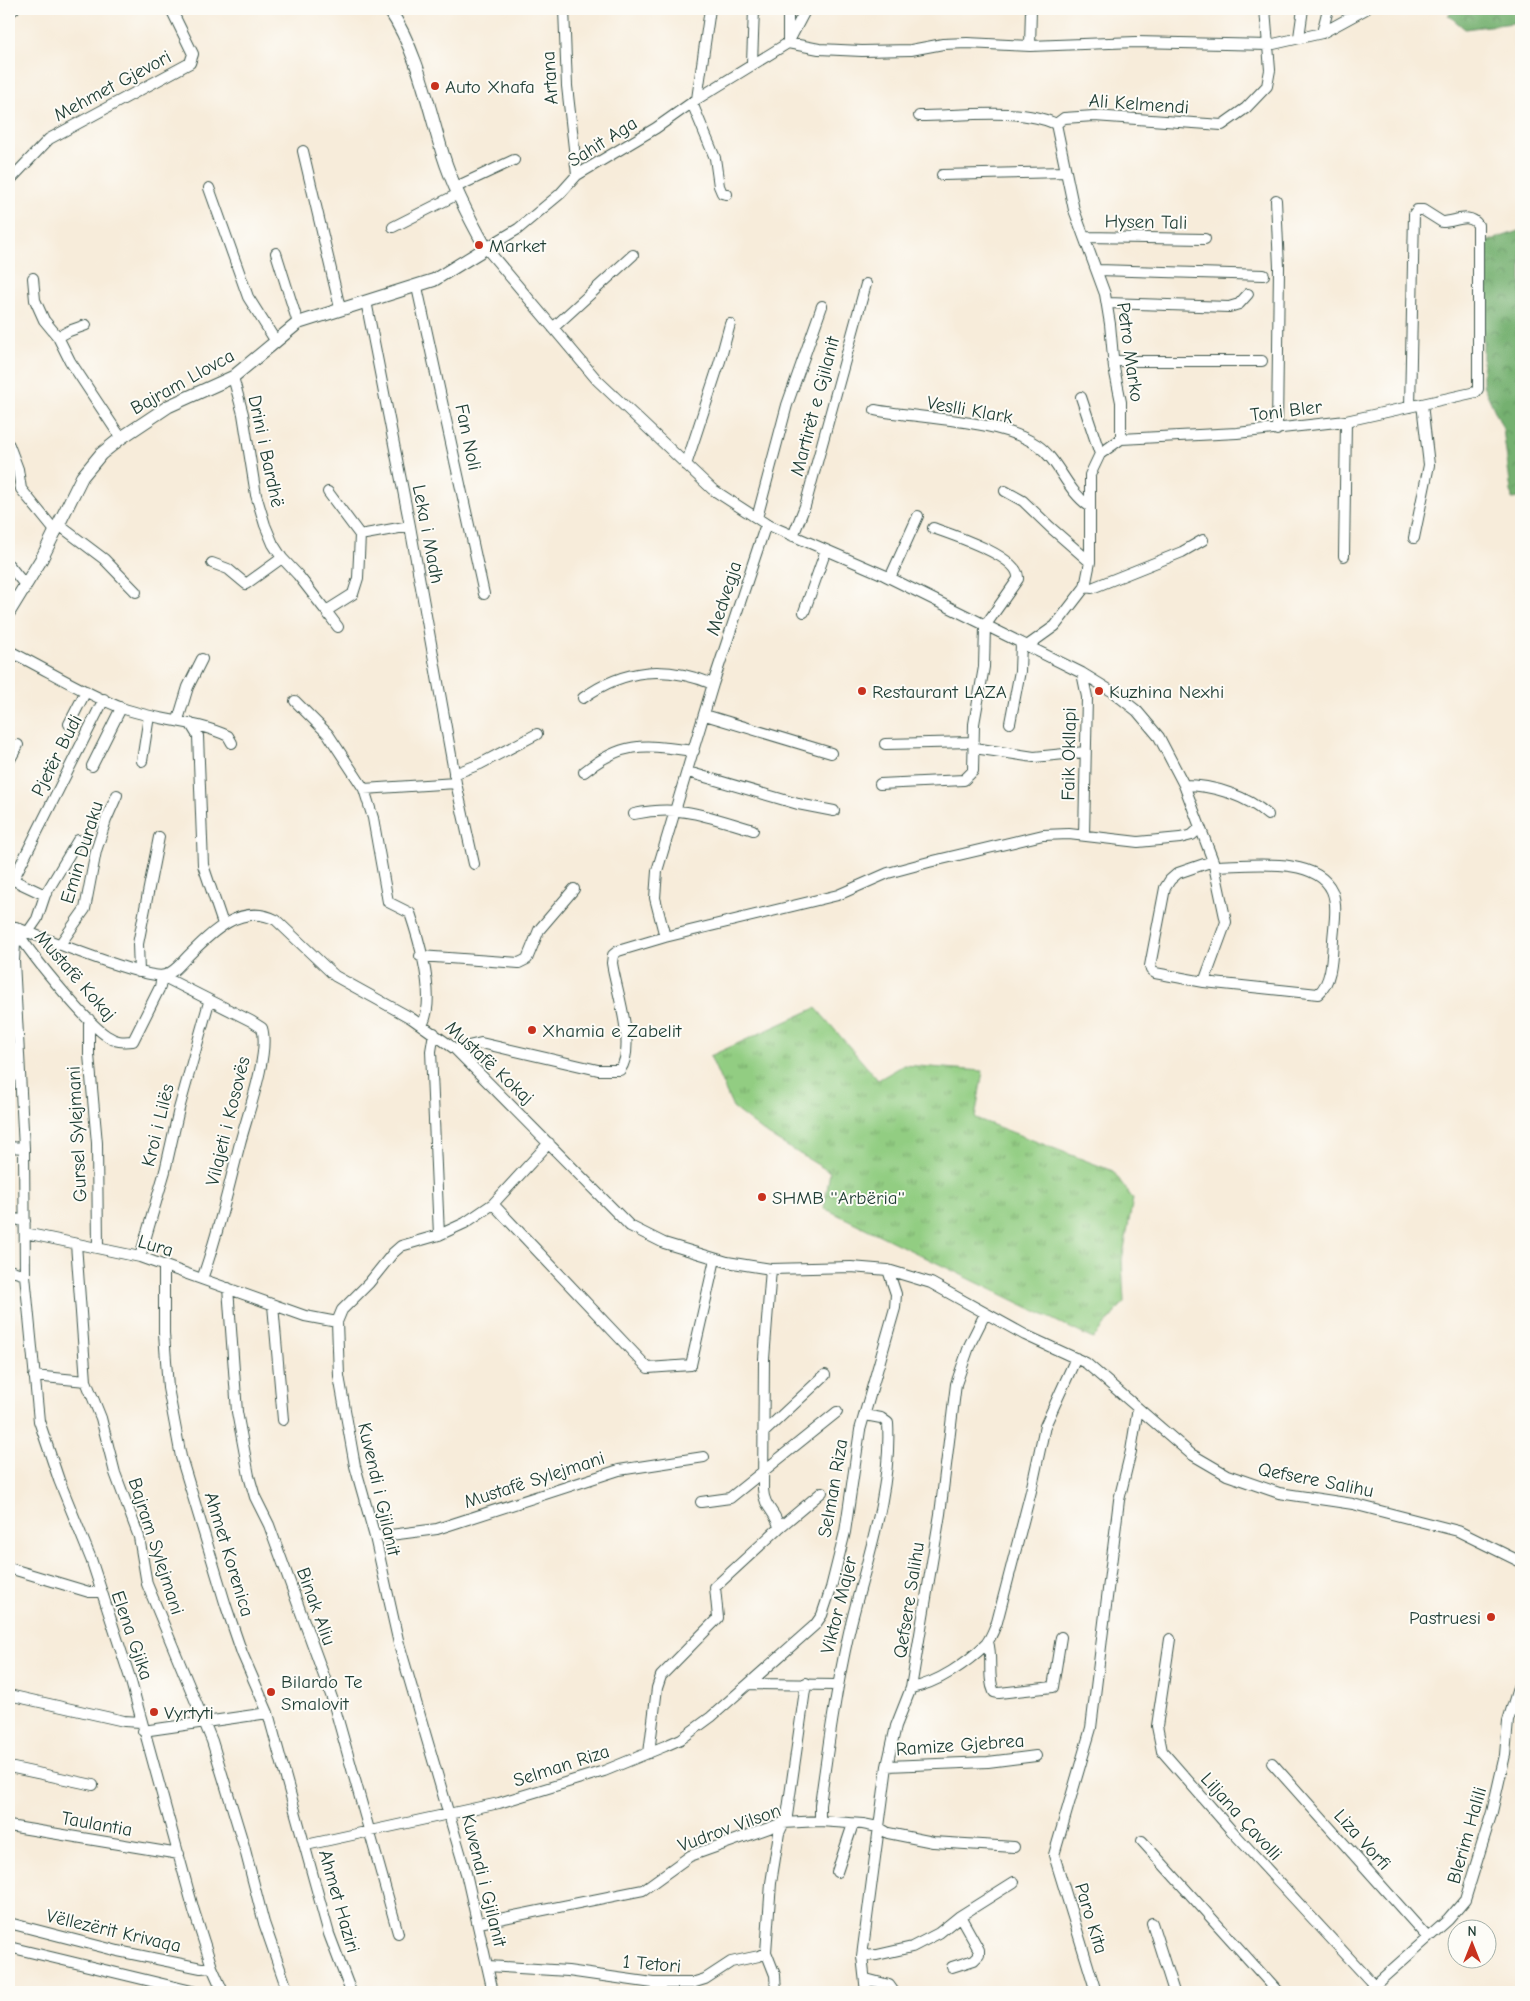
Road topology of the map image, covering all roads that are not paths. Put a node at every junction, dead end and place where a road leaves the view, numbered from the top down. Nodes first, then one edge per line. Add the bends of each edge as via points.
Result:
1 (14, 9) edge
2 (171, 9) edge
3 (389, 9) edge
4 (564, 9) edge
5 (710, 9) edge
6 (754, 9) edge
7 (788, 9) edge
8 (806, 9) edge
9 (1031, 9) edge
10 (1265, 9) edge
11 (1303, 9) edge
12 (1328, 9) edge
13 (1366, 9) edge
14 (9, 13) edge
15 (1322, 34) junction
16 (1299, 37) junction
17 (788, 43) junction
18 (1269, 45) junction
19 (1030, 46) junction
20 (752, 63) junction
21 (695, 101) junction
22 (919, 116) dead end
23 (1056, 124) junction
24 (304, 150) dead end
25 (514, 160) dead end
26 (1065, 172) junction
27 (578, 175) junction
28 (942, 175) dead end
29 (9, 181) edge
30 (209, 188) dead end
31 (457, 190) junction
32 (727, 194) dead end
33 (1276, 200) dead end
34 (393, 228) dead end
35 (1086, 237) junction
36 (1205, 239) dead end
37 (486, 248) junction
38 (276, 253) dead end
39 (633, 255) dead end
40 (1098, 270) junction
41 (1264, 275) dead end
42 (33, 278) dead end
43 (866, 284) dead end
44 (417, 286) junction
45 (1248, 294) dead end
46 (366, 300) junction
47 (1107, 303) junction
48 (822, 306) dead end
49 (340, 308) junction
50 (298, 323) junction
51 (730, 324) dead end
52 (86, 326) dead end
53 (553, 328) junction
54 (58, 337) junction
55 (275, 340) junction
56 (1113, 361) junction
57 (1262, 361) dead end
58 (233, 377) junction
59 (1081, 397) dead end
60 (1422, 404) junction
61 (1410, 407) junction
62 (875, 410) dead end
63 (1346, 421) junction
64 (1276, 430) junction
65 (121, 438) junction
66 (1121, 439) junction
67 (9, 446) edge
68 (1100, 454) junction
69 (686, 465) junction
70 (1005, 491) dead end
71 (328, 492) dead end
72 (1089, 506) junction
73 (918, 516) dead end
74 (757, 518) junction
75 (766, 524) junction
76 (410, 526) junction
77 (58, 528) junction
78 (933, 528) dead end
79 (360, 535) junction
80 (793, 536) junction
81 (1414, 538) dead end
82 (1203, 540) dead end
83 (826, 550) junction
84 (1344, 556) dead end
85 (282, 558) junction
86 (1090, 562) junction
87 (212, 563) dead end
88 (9, 565) edge
89 (890, 578) junction
90 (25, 585) junction
91 (1085, 588) junction
92 (136, 592) dead end
93 (484, 594) dead end
94 (326, 611) junction
95 (9, 612) edge
96 (804, 612) dead end
97 (985, 626) junction
98 (338, 627) dead end
99 (1024, 645) junction
100 (9, 651) edge
101 (202, 659) dead end
102 (1082, 673) junction
103 (713, 684) junction
104 (86, 690) junction
105 (583, 698) dead end
106 (104, 700) junction
107 (295, 701) dead end
108 (121, 708) junction
109 (706, 715) junction
110 (149, 716) junction
111 (178, 720) junction
112 (190, 723) junction
113 (1010, 723) dead end
114 (69, 724) dead end
115 (537, 734) dead end
116 (232, 743) dead end
117 (884, 744) dead end
118 (18, 745) dead end
119 (974, 745) junction
120 (694, 751) junction
121 (1085, 752) junction
122 (831, 753) dead end
123 (142, 761) dead end
124 (9, 762) edge
125 (92, 766) dead end
126 (584, 772) dead end
127 (688, 772) junction
128 (455, 778) junction
129 (880, 784) dead end
130 (1184, 785) junction
131 (364, 789) junction
132 (117, 795) dead end
133 (677, 810) junction
134 (834, 811) dead end
135 (634, 814) dead end
136 (1268, 815) dead end
137 (1200, 828) junction
138 (753, 830) dead end
139 (1084, 835) junction
140 (159, 836) dead end
141 (78, 840) dead end
142 (474, 864) dead end
143 (1214, 864) junction
144 (11, 879) edge
145 (574, 889) dead end
146 (45, 895) junction
147 (223, 924) junction
148 (12, 926) edge
149 (28, 932) junction
150 (665, 937) junction
151 (61, 943) junction
152 (420, 956) junction
153 (139, 972) junction
154 (162, 976) junction
155 (1204, 982) junction
156 (209, 1002) junction
157 (89, 1019) junction
158 (422, 1024) junction
159 (434, 1033) junction
160 (13, 1045) edge
161 (455, 1049) junction
162 (20, 1075) junction
163 (9, 1076) edge
164 (549, 1143) junction
165 (9, 1147) edge
166 (24, 1148) junction
167 (493, 1204) junction
168 (9, 1218) edge
169 (24, 1220) junction
170 (25, 1233) junction
171 (439, 1234) junction
172 (76, 1244) junction
173 (98, 1248) junction
174 (140, 1258) junction
175 (715, 1259) junction
176 (164, 1264) junction
177 (771, 1269) junction
178 (9, 1270) edge
179 (888, 1270) junction
180 (25, 1275) junction
181 (202, 1279) junction
182 (228, 1288) junction
183 (273, 1305) junction
184 (985, 1314) junction
185 (337, 1322) junction
186 (1076, 1358) junction
187 (825, 1375) dead end
188 (34, 1376) junction
189 (86, 1381) junction
190 (1138, 1408) junction
191 (837, 1412) dead end
192 (865, 1415) junction
193 (283, 1420) dead end
194 (764, 1433) junction
195 (704, 1457) dead end
196 (764, 1470) junction
197 (822, 1492) dead end
198 (701, 1502) dead end
199 (779, 1528) junction
200 (375, 1537) junction
201 (1521, 1562) edge
202 (9, 1568) edge
203 (100, 1592) junction
204 (1061, 1637) dead end
205 (1170, 1639) dead end
206 (988, 1642) junction
207 (1521, 1678) edge
208 (806, 1683) junction
209 (750, 1684) junction
210 (837, 1685) junction
211 (911, 1688) junction
212 (9, 1695) edge
213 (268, 1713) junction
214 (204, 1722) junction
215 (142, 1727) junction
216 (649, 1753) junction
217 (1036, 1756) dead end
218 (1272, 1764) dead end
219 (887, 1766) junction
220 (9, 1767) edge
221 (93, 1785) dead end
222 (450, 1813) junction
223 (820, 1821) junction
224 (784, 1823) junction
225 (853, 1824) junction
226 (9, 1826) edge
227 (878, 1827) junction
228 (370, 1832) junction
229 (1142, 1841) dead end
230 (306, 1845) junction
231 (1014, 1848) dead end
232 (179, 1854) junction
233 (837, 1872) dead end
234 (1014, 1882) dead end
235 (960, 1916) junction
236 (9, 1923) edge
237 (479, 1923) junction
238 (1152, 1923) dead end
239 (398, 1933) dead end
240 (1428, 1938) junction
241 (9, 1947) edge
242 (766, 1952) junction
243 (862, 1956) junction
244 (488, 1966) junction
245 (212, 1967) junction
246 (952, 1967) dead end
247 (866, 1979) junction
248 (1370, 1989) edge
249 (196, 1992) edge
250 (223, 1992) edge
251 (288, 1992) edge
252 (351, 1992) edge
253 (493, 1992) edge
254 (776, 1992) edge
255 (866, 1992) edge
256 (894, 1992) edge
257 (1096, 1992) edge
258 (1174, 1992) edge
259 (1278, 1992) edge

1 - 14 street
2 - 29 street, Mehmet Gjevori via 193,54 190,63 49,139
3 - 31 street via 409,47
4 - 27 street, Artana via 567,86
5 - 21 street
6 - 20 street
7 - 17 street
8 - 17 street
9 - 19 street
10 - 18 street, Ali Kelmendi
11 - 16 street
12 - 15 street
13 - 15 street
15 - 16 street
16 - 18 street
17 - 19 street via 820,49 862,51 912,50 967,43
17 - 20 street, Sahit Aga
18 - 19 street via 1128,42
18 - 23 street, Ali Kelmendi via 1267,86 1246,108 1222,125 1094,116 1064,118
20 - 21 street, Sahit Aga
21 - 27 street, Sahit Aga
21 - 32 street via 715,158 719,186 722,193
22 - 23 street via 1039,116
23 - 26 street, Petro Marko
24 - 49 street
25 - 31 street
26 - 28 street
26 - 35 street, Petro Marko via 1074,210
27 - 37 street, Sahit Aga via 518,229
30 - 55 street via 248,297
31 - 34 street
31 - 37 street
33 - 64 street via 1279,267
35 - 36 street, Hysen Tali
35 - 40 street, Petro Marko
37 - 44 street, Bajram Llovca via 434,280
37 - 53 street
38 - 50 street
39 - 53 street
40 - 41 street
40 - 47 street, Petro Marko
42 - 54 street via 35,300 44,320
43 - 80 street, Martirët e Gjilanit via 805,506
44 - 46 street, Bajram Llovca
44 - 93 street, Fan Noli
45 - 47 street via 1239,304 1229,307
46 - 49 street, Bajram Llovca
46 - 76 street, Leka i Madh
47 - 56 street, Petro Marko
48 - 74 street via 787,405
49 - 50 street, Bajram Llovca
50 - 55 street, Bajram Llovca
51 - 69 street
52 - 54 street
53 - 69 street via 597,380
54 - 65 street via 70,361
55 - 58 street, Bajram Llovca
56 - 57 street
56 - 66 street, Petro Marko via 1121,402
58 - 65 street, Bajram Llovca via 169,406
58 - 85 street, Drini i Bardhë via 243,414 256,494 273,544
59 - 68 street
60 - 61 street
60 - 61 street via 1476,392 1479,385 1478,225 1471,219 1460,218 1442,222 1423,210 1417,210 1414,214
60 - 81 street via 1429,465
61 - 63 street
62 - 72 street, Veslli Klark via 958,422 1024,437 1052,460 1066,483
63 - 64 street, Toni Bler
63 - 84 street, Toni Bler
64 - 66 street, Toni Bler
65 - 77 street, Bajram Llovca via 101,454 82,477
66 - 68 street
67 - 77 street via 22,489
68 - 72 street via 1090,475
69 - 74 street via 712,489
70 - 86 street via 1024,501
71 - 79 street
72 - 86 street
73 - 89 street
74 - 75 street
75 - 80 street
75 - 103 street, Medvegja
76 - 79 street
76 - 128 street, Leka i Madh
77 - 90 street, Bajram Llovca
77 - 92 street via 104,559
78 - 97 street via 1007,560 1019,574
79 - 94 street via 353,594
80 - 83 street
82 - 91 street via 1174,555
83 - 89 street
83 - 96 street
85 - 87 street via 246,584 228,569
85 - 94 street, Drini i Bardhë
86 - 91 street
88 - 90 street
89 - 97 street
90 - 95 street, Bajram Llovca
91 - 99 street via 1055,626
94 - 98 street, Drini i Bardhë
97 - 99 street
97 - 119 street via 984,666
99 - 102 street
99 - 113 street
100 - 104 street
101 - 111 street via 188,687
102 - 121 street, Faik Okllapi via 1087,697
102 - 130 street via 1137,711 1159,737
103 - 105 street via 694,676 642,672 619,677
103 - 109 street, Medvegja
104 - 106 street
104 - 114 street
106 - 108 street
106 - 144 street, Pjetër Budi
107 - 131 street via 328,734
108 - 110 street
108 - 125 street
109 - 120 street, Medvegja
109 - 122 street
110 - 111 street
110 - 123 street
111 - 112 street
112 - 116 street via 228,736
112 - 147 street via 198,736 203,865
115 - 128 street
117 - 119 street
118 - 124 street
119 - 121 street via 1034,757
119 - 129 street via 973,771 964,780
120 - 126 street via 646,746 625,748 602,758
120 - 127 street, Medvegja
121 - 139 street, Faik Okllapi
127 - 133 street, Medvegja
127 - 134 street via 798,804
128 - 131 street
128 - 142 street, Leka i Madh
130 - 136 street via 1220,790 1254,804
130 - 137 street
131 - 152 street via 374,818 388,902 410,913
132 - 151 street, Emin Duraku via 96,851 85,909
133 - 135 street
133 - 138 street
133 - 150 street, Medvegja via 657,871 655,898
137 - 139 street via 1192,835 1138,842
137 - 143 street
139 - 150 street via 1043,835 929,862 888,873 838,895
140 - 153 street via 138,944
141 - 146 street, Mustafë Kokaj
143 - 155 street via 1225,928
143 - 155 street via 1178,874 1170,880 1165,888 1150,966 1155,973
143 - 155 street via 1303,868 1323,878 1332,891 1335,906 1332,965 1318,994
144 - 146 street
145 - 152 street via 539,930 527,959 519,963
146 - 149 street, Mustafë Kokaj via 37,919
147 - 154 street, Mustafë Kokaj via 172,972
147 - 158 street, Mustafë Kokaj via 249,915 271,917 335,976
148 - 149 street, Mustafë Kokaj
148 - 157 street, Mustafë Kokaj via 21,941
148 - 160 street, Elena Gjika
149 - 151 street, Mustafë Kokaj
150 - 161 street via 613,955 614,981 627,1047 625,1064 620,1070 598,1070 481,1043
151 - 153 street, Mustafë Kokaj
152 - 158 street via 428,1004
153 - 154 street, Mustafë Kokaj
154 - 156 street, Mustafë Kokaj
154 - 157 street, Mustafë Kokaj via 160,987 133,1041 118,1042 105,1035
156 - 174 street, Kroi i Lilës
156 - 181 street, Vilajeti i Kosovës via 251,1021 262,1028 264,1035 253,1097 216,1240
157 - 173 street, Gursel Sylejmani via 97,1143
158 - 159 street, Mustafë Kokaj
159 - 161 street, Mustafë Kokaj
159 - 171 street via 431,1051
160 - 162 street, Elena Gjika
161 - 164 street, Mustafë Kokaj
162 - 163 street
162 - 166 street, Elena Gjika
164 - 167 street
164 - 175 street, Mustafë Kokaj via 630,1226 664,1243
165 - 166 street
166 - 169 street, Elena Gjika
167 - 171 street via 465,1223
167 - 175 street via 648,1368 691,1365
168 - 169 street
169 - 170 street, Elena Gjika
170 - 172 street, Lura
170 - 180 street, Elena Gjika
171 - 185 street via 401,1246 342,1310
172 - 173 street, Lura
172 - 189 street, Bajram Sylejmani
173 - 174 street, Lura
174 - 176 street, Lura
175 - 177 street, Mustafë Kokaj
176 - 181 street, Lura
176 - 213 street, Ahmet Korenica via 168,1388 181,1457 226,1606
177 - 179 street, Qefsere Salihu via 852,1267
177 - 194 street via 764,1359
178 - 180 street
179 - 184 street, Qefsere Salihu via 931,1284
179 - 192 street, Selman Riza via 896,1294 895,1308
180 - 188 street, Elena Gjika
181 - 182 street, Lura
182 - 183 street, Lura
182 - 228 street, Binak Aliu via 237,1412 249,1476 332,1698
183 - 185 street, Lura via 304,1316
183 - 193 street
184 - 186 street, Qefsere Salihu
184 - 211 street, Qefsere Salihu via 956,1384 940,1514
185 - 200 street, Kuvendi i Gjilanit via 344,1411
186 - 190 street, Qefsere Salihu
186 - 206 street, Qefsere Salihu via 1045,1426 997,1622
187 - 194 street
188 - 189 street
188 - 203 street, Elena Gjika via 39,1421
189 - 214 street, Bajram Sylejmani via 101,1418 115,1473 138,1537 147,1584
190 - 201 street, Qefsere Salihu via 1191,1454 1235,1478 1279,1493 1353,1504 1458,1531
190 - 257 street, Paro Kita via 1119,1500 1090,1728 1054,1855
191 - 196 street
192 - 209 street, Selman Riza via 856,1450 845,1532 822,1615
192 - 210 street, Viktor Majer via 888,1423 885,1473 872,1543
194 - 196 street
195 - 200 street, Mustafë Sylejmani via 619,1470 437,1529
196 - 198 street via 730,1498
196 - 199 street via 764,1501 778,1521
197 - 199 street
199 - 216 street via 715,1587 718,1618 661,1676
200 - 222 street, Kuvendi i Gjilanit via 399,1644
202 - 203 street via 89,1592
203 - 215 street, Elena Gjika via 130,1678
204 - 206 street via 1053,1687 999,1693 991,1687
205 - 248 street, Liljana Çavolli via 1157,1726 1162,1751
206 - 211 street, Qefsere Salihu via 946,1674
207 - 240 street, Blerim Halili via 1508,1720 1505,1755 1492,1812 1468,1892 1448,1920
208 - 209 street
208 - 210 street
208 - 224 street
209 - 216 street, Selman Riza via 680,1739
210 - 223 street, Viktor Majer
211 - 219 street, Ramize Gjebrea via 896,1726
212 - 215 street
213 - 214 street
213 - 230 street, Ahmet Korenica
214 - 215 street
214 - 251 street, Bajram Sylejmani
215 - 232 street, Elena Gjika
216 - 222 street, Selman Riza via 604,1771 499,1803
217 - 219 street, Ramize Gjebrea via 988,1762
218 - 240 street, Liza Vorfi
219 - 227 street, Ramize Gjebrea
220 - 221 street
222 - 228 street, Ahmet Haziri
222 - 237 street, Kuvendi i Gjilanit
223 - 224 street, Vudrov Vilson
223 - 225 street, Vudrov Vilson
224 - 237 street, Vudrov Vilson via 690,1856 642,1890
224 - 242 street via 779,1833 771,1883
225 - 227 street, Vudrov Vilson
225 - 233 street
226 - 232 street, Taulantia
227 - 231 street via 888,1833 933,1842
227 - 243 street, Ramize Gjebrea
228 - 230 street, Ahmet Haziri
228 - 239 street, Binak Aliu
229 - 259 street
230 - 252 street, Ahmet Haziri via 329,1934
232 - 245 street, Elena Gjika
234 - 235 street
235 - 243 street via 939,1933 912,1947
235 - 246 street via 979,1955 974,1960
236 - 245 street, Vëllezërit Krivaqa via 118,1951 201,1968
237 - 244 street, Kuvendi i Gjilanit
238 - 258 street
240 - 248 street, Blerim Halili
241 - 249 street
242 - 244 street, 1 Tetori via 731,1962 705,1979 692,1983 653,1983 568,1971
242 - 254 street via 775,1975
243 - 247 street, Ramize Gjebrea
244 - 253 street, Kuvendi i Gjilanit
245 - 250 street, Elena Gjika
247 - 255 street, Ramize Gjebrea
247 - 256 street via 889,1985

